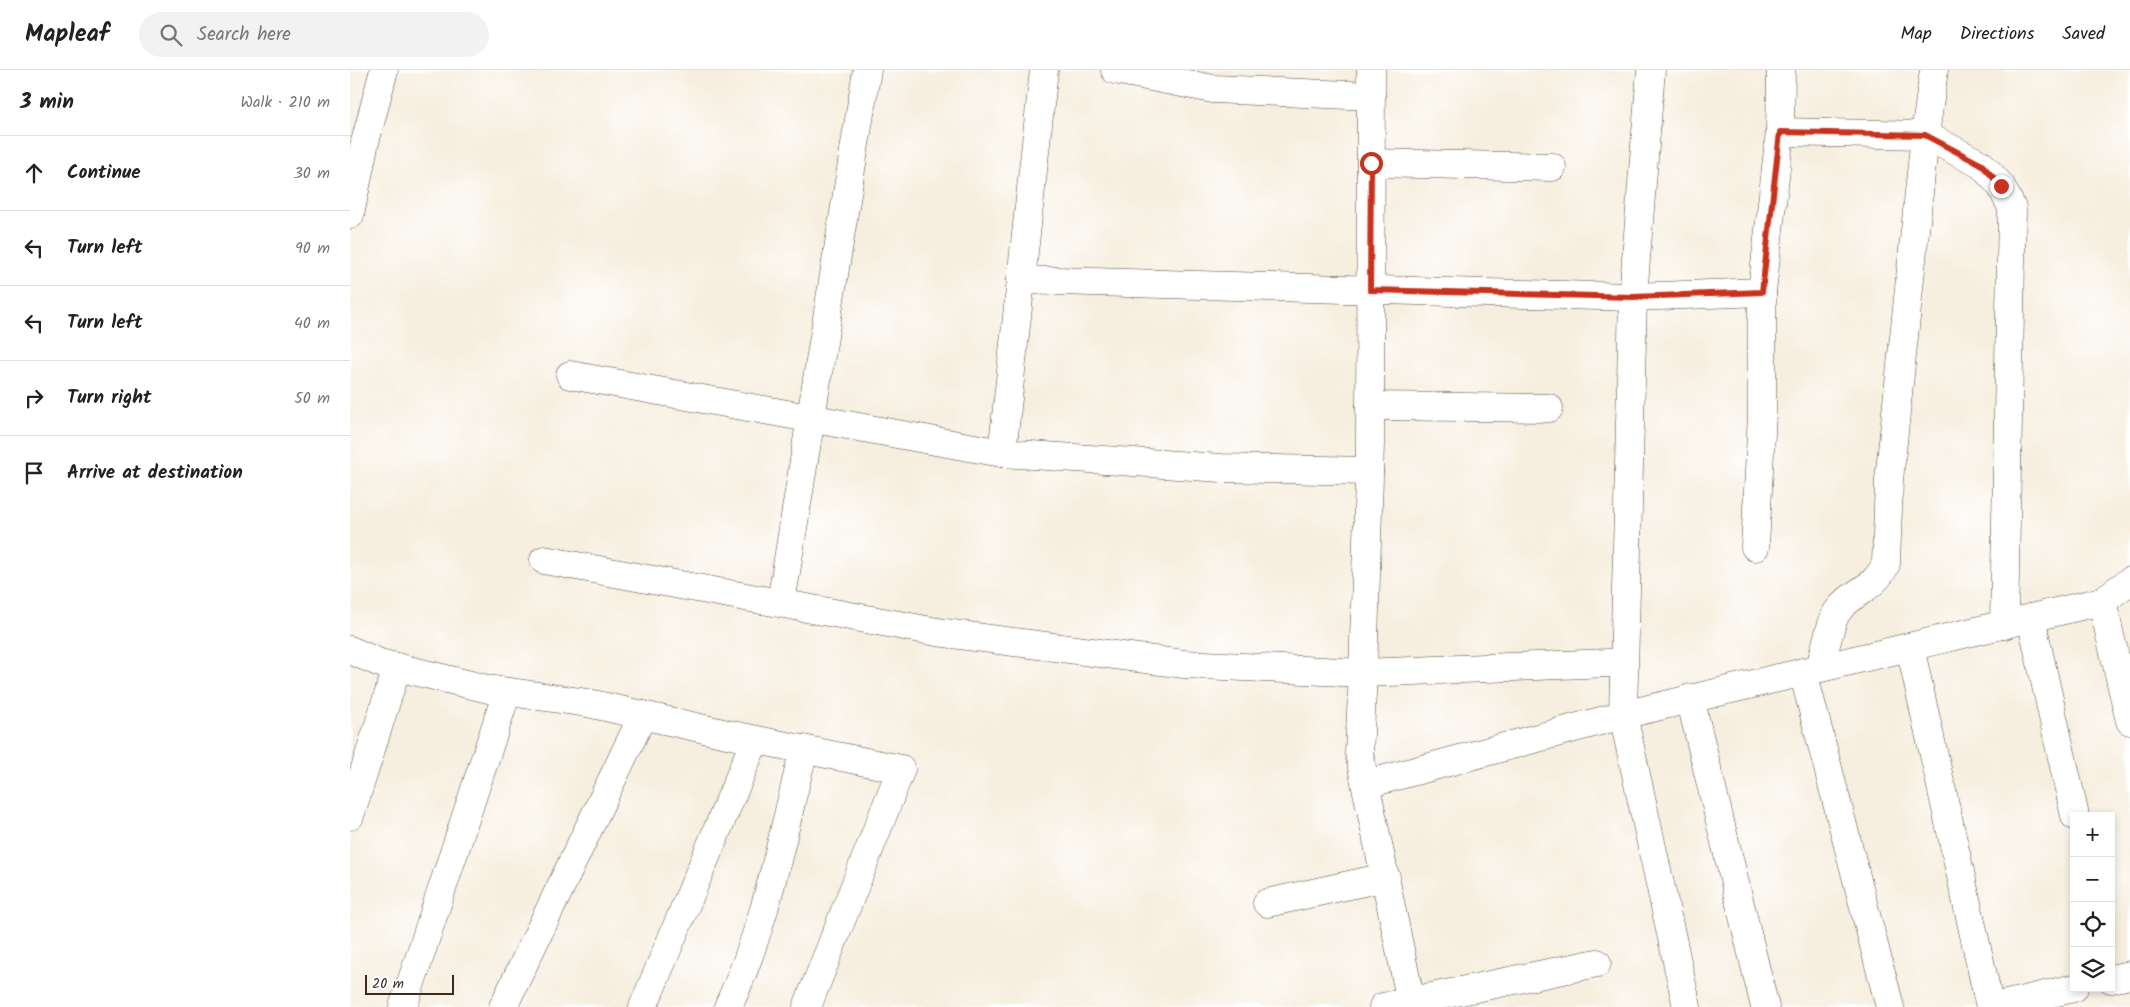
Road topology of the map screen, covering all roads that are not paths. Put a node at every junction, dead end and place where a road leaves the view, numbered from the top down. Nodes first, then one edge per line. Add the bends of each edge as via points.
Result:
1 (384, 70) edge
2 (867, 70) edge
3 (1044, 70) edge
4 (1115, 70) edge
5 (1651, 70) edge
6 (1781, 70) edge
7 (1934, 70) edge
8 (1194, 78) edge
9 (1371, 83) edge
10 (1780, 132) junction
11 (1925, 135) junction
12 (1371, 163) junction
13 (1552, 167) dead end
14 (350, 215) edge
15 (1021, 280) junction
16 (1370, 290) junction
17 (1762, 292) junction
18 (1633, 297) junction
19 (570, 375) dead end
20 (1370, 406) junction
21 (1549, 408) dead end
22 (811, 419) junction
23 (1002, 453) junction
24 (1369, 471) junction
25 (1755, 547) dead end
26 (544, 560) dead end
27 (2130, 581) edge
28 (2102, 601) junction
29 (782, 603) junction
30 (2031, 618) junction
31 (2004, 625) junction
32 (1910, 647) junction
33 (350, 650) edge
34 (1609, 663) dead end
35 (397, 667) junction
36 (1811, 670) junction
37 (1363, 673) junction
38 (506, 692) junction
39 (1690, 698) junction
40 (643, 715) junction
41 (1623, 715) junction
42 (2130, 721) edge
43 (755, 740) junction
44 (804, 749) junction
45 (1367, 784) junction
46 (2074, 812) edge
47 (350, 816) edge
48 (1386, 877) junction
49 (1267, 903) dead end
50 (1597, 963) dead end
51 (2070, 989) edge
52 (2075, 992) edge
53 (1412, 1004) edge
54 (403, 1007) edge
55 (504, 1007) edge
56 (643, 1007) edge
57 (728, 1007) edge
58 (807, 1007) edge
59 (1383, 1007) edge
60 (1687, 1007) edge
61 (1765, 1007) edge
62 (1890, 1007) edge
63 (1990, 1007) edge
64 (1994, 1007) edge
65 (2079, 1007) edge

1 - 14 street
2 - 22 street
3 - 15 street
4 - 8 street
5 - 18 street
6 - 10 street
7 - 11 street
8 - 9 street
9 - 12 street
10 - 11 street
10 - 17 street
11 - 31 street via 1982,165 2001,186 2012,208
11 - 36 street via 1890,480 1886,564 1874,582 1836,613
12 - 13 street
12 - 16 street
15 - 16 street
15 - 23 street
16 - 18 street
16 - 20 street
17 - 18 street
17 - 25 street via 1762,414
18 - 41 street
19 - 22 street
20 - 21 street
20 - 24 street
22 - 23 street
22 - 29 street
23 - 24 street via 1221,468
24 - 37 street
26 - 29 street
27 - 28 street
28 - 30 street
28 - 42 street
29 - 37 street via 937,632 1184,664
30 - 31 street
30 - 46 street
31 - 32 street
32 - 36 street
32 - 63 street
33 - 35 street
34 - 37 street
35 - 38 street
35 - 47 street
36 - 39 street
36 - 62 street
37 - 45 street via 1359,753
38 - 40 street via 588,703
38 - 54 street
39 - 41 street
39 - 61 street
40 - 43 street
40 - 55 street
41 - 45 street
41 - 60 street
43 - 44 street
43 - 56 street
44 - 57 street via 770,888
44 - 58 street via 901,769
45 - 48 street
48 - 49 street
48 - 53 street
50 - 53 street
51 - 64 street
52 - 65 street
53 - 59 street

